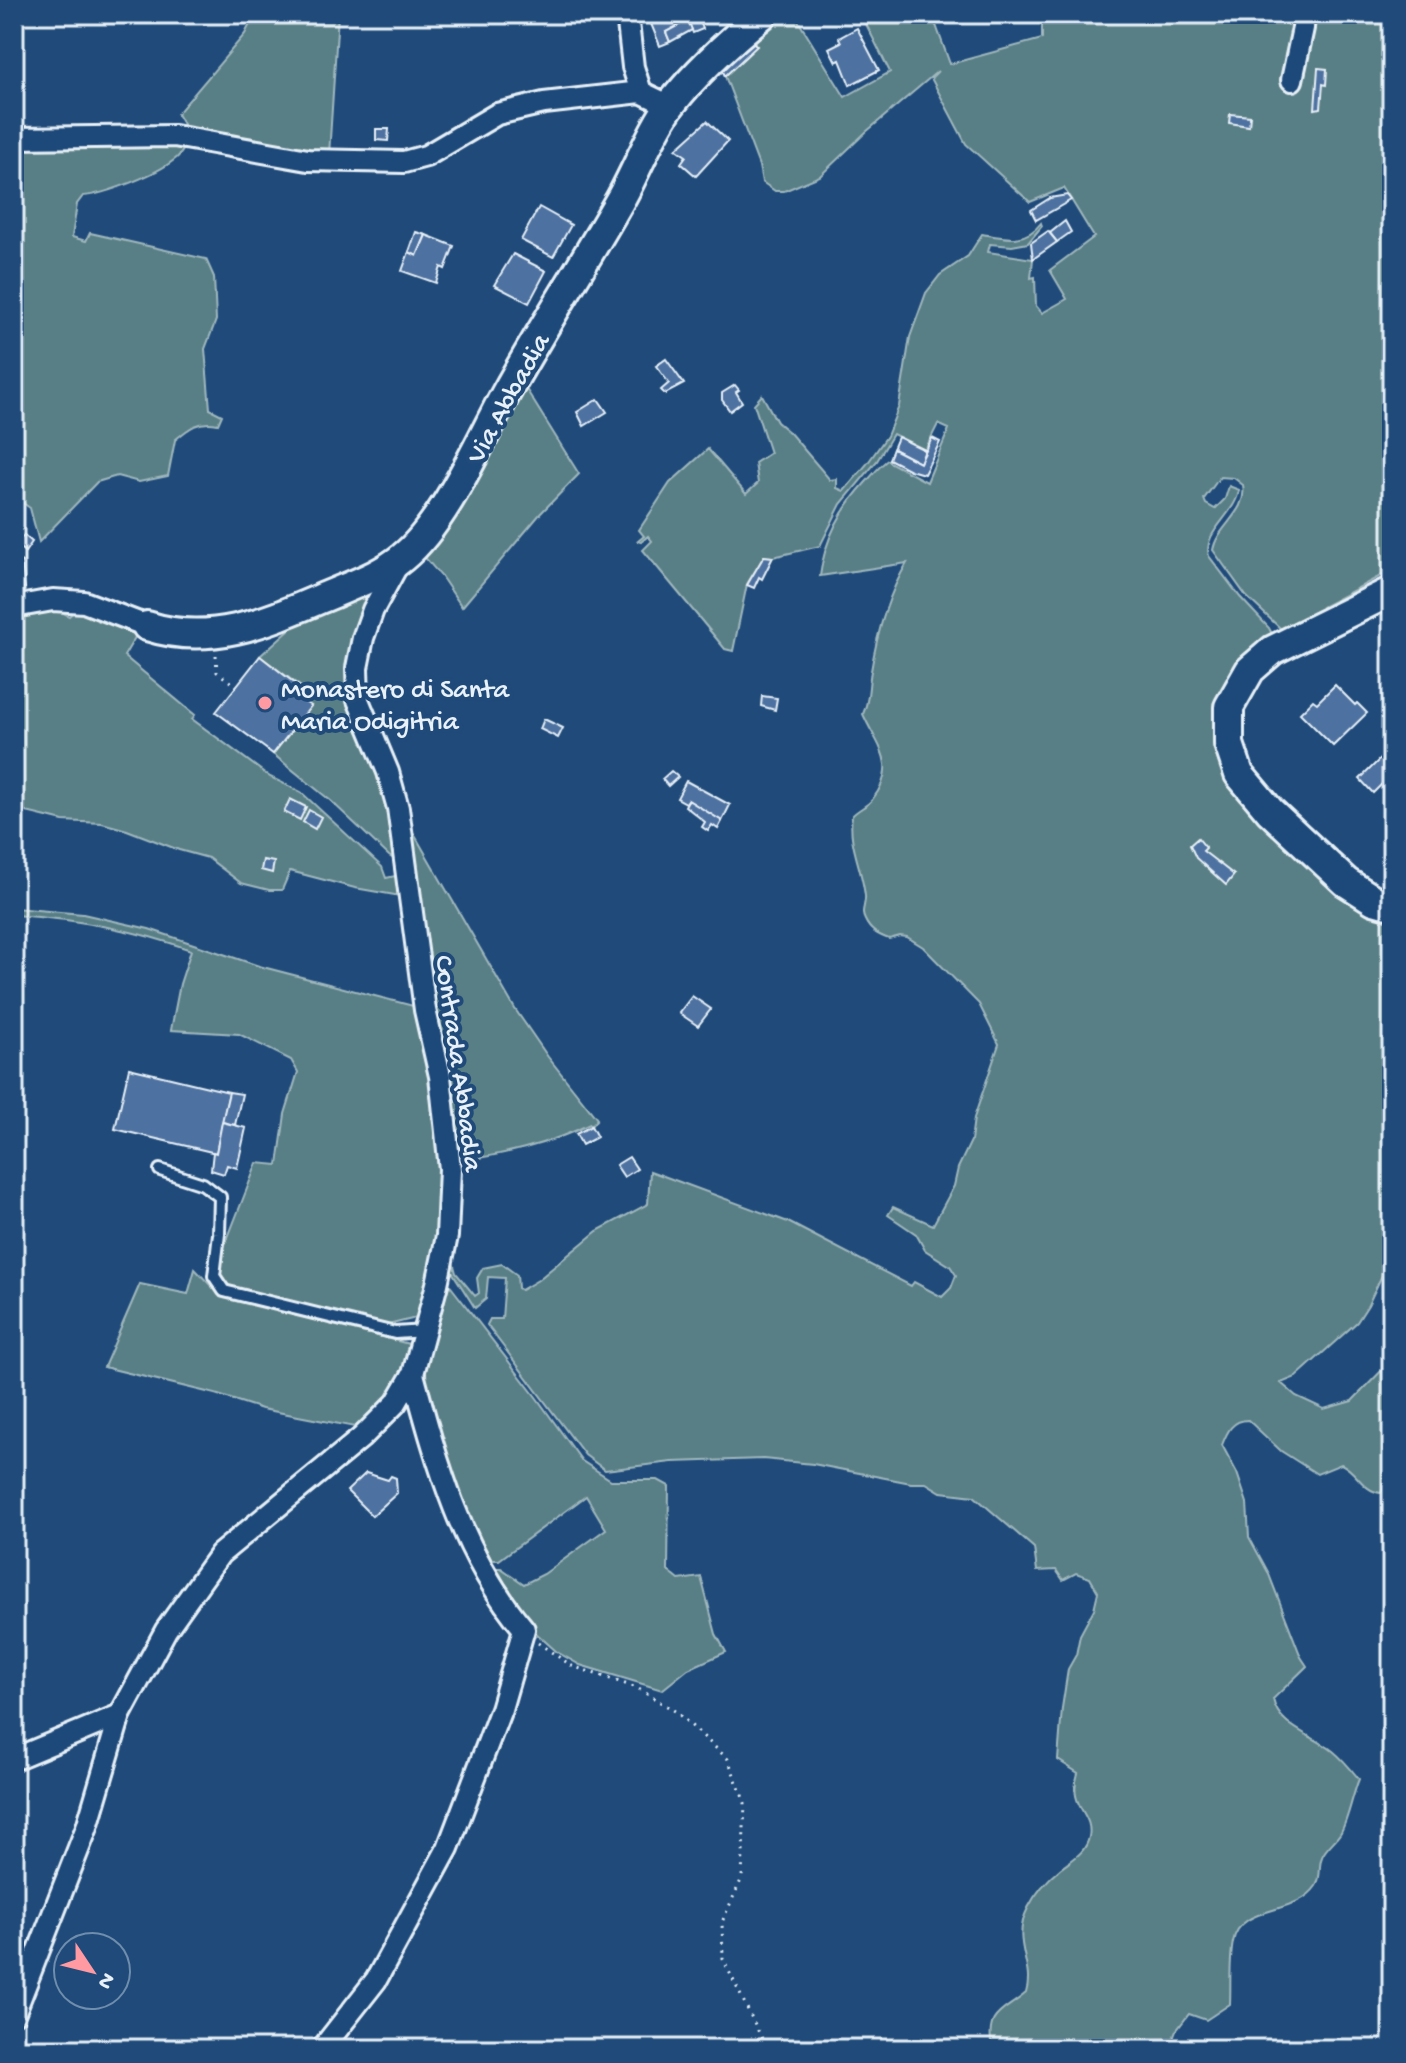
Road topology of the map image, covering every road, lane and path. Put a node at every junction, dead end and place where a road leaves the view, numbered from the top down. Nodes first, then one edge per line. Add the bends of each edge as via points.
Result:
1 (627, 14) edge
2 (763, 14) edge
3 (1304, 14) edge
4 (1292, 80) dead end
5 (641, 92) junction
6 (670, 106) junction
7 (14, 138) edge
8 (403, 558) junction
9 (1392, 591) edge
10 (14, 607) edge
11 (147, 626) joint
12 (218, 634) junction
13 (236, 686) dead end
14 (1392, 905) edge
15 (160, 1170) dead end
16 (425, 1331) junction
17 (413, 1374) junction
18 (524, 1629) junction
19 (120, 1715) junction
20 (14, 1759) edge
21 (14, 2014) edge
22 (322, 2049) edge
23 (767, 2049) edge

1 - 5 street
2 - 6 street, Via Abbadia
3 - 4 street
5 - 6 street
5 - 7 street via 497,114 426,156 404,162 308,160 174,136
6 - 8 street, Via Abbadia via 460,479
8 - 12 street, Via Abbadia via 266,621
8 - 16 street, Contrada Abbadia via 373,610 357,668 358,700 398,808 450,1169 447,1236
9 - 14 street via 1273,650 1250,670 1229,707 1229,744 1239,774 1270,811 1346,882
10 - 11 street via 53,600 84,602
11 - 12 street, Via Abbadia
12 - 13 path via 217,672
15 - 16 lane via 203,1184 220,1197 214,1276 224,1291 395,1333
16 - 17 street, Contrada Abbadia
17 - 18 street via 441,1477 504,1605
17 - 19 street, Contrada Abbadia via 396,1403 361,1438 220,1554 166,1630
18 - 22 street via 501,1709 448,1848 376,1980
18 - 23 path via 572,1666 637,1688 675,1711 728,1759 745,1803 742,1878 722,1922 723,1959
19 - 20 street
19 - 21 street, Contrada Abbadia via 87,1827

